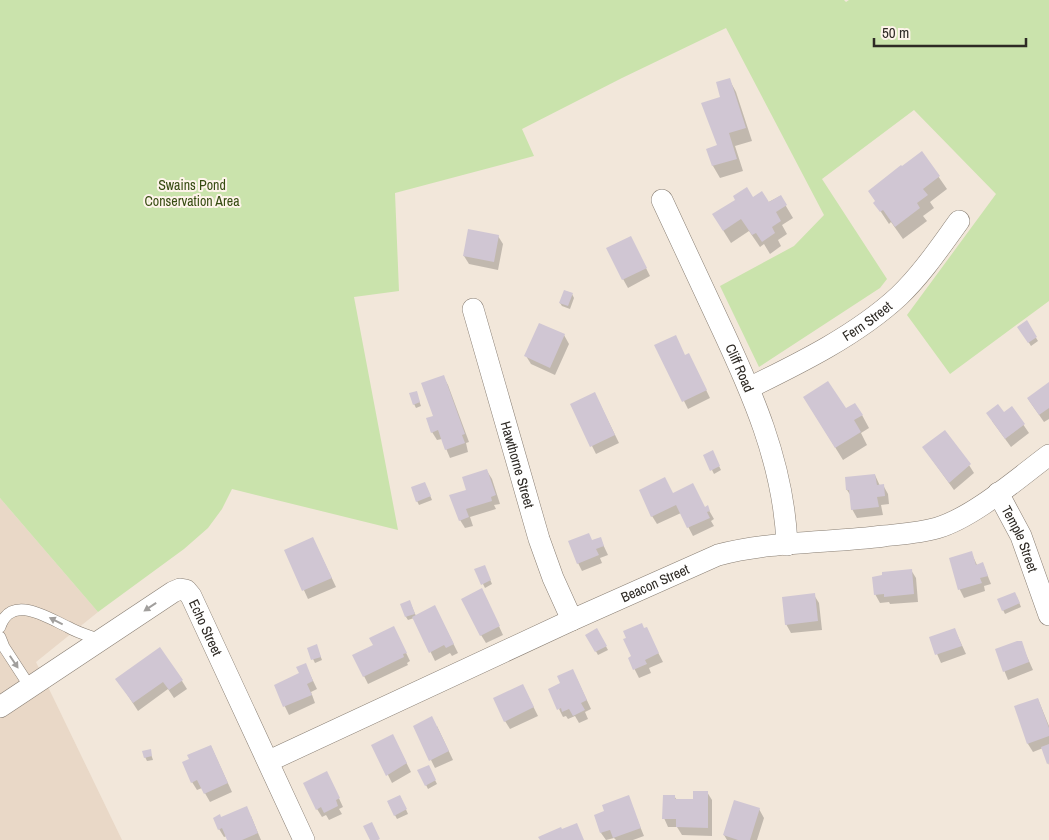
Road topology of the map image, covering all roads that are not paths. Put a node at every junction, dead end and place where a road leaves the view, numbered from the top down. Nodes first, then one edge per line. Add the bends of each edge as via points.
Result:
1 (662, 200) dead end
2 (959, 221) dead end
3 (472, 309) dead end
4 (749, 388) junction
5 (1049, 455) edge
6 (998, 493) junction
7 (787, 545) junction
8 (1049, 615) edge
9 (572, 620) junction
10 (0, 624) edge
11 (0, 637) edge
12 (101, 640) junction
13 (30, 687) junction
14 (2, 703) edge
15 (269, 761) junction
16 (304, 840) edge

1 - 4 street, Cliff Road
2 - 4 street, Fern Street via 923,270 886,307 818,352
3 - 9 street, Hawthorne Street via 539,539
4 - 7 street, Cliff Road via 776,471
5 - 6 street, Beacon Street
6 - 7 street, Beacon Street via 962,517 938,528 855,540
6 - 8 street, Temple Street via 1021,536
7 - 9 street, Beacon Street via 741,549 718,556
9 - 15 street, Beacon Street
12 -> 10 lane via 68,628 34,610 12,612
11 -> 13 lane
12 - 13 street, Echo Street
15 -> 12 street, Echo Street via 186,590 173,592
13 - 14 street, Echo Street
15 - 16 street, Echo Street

